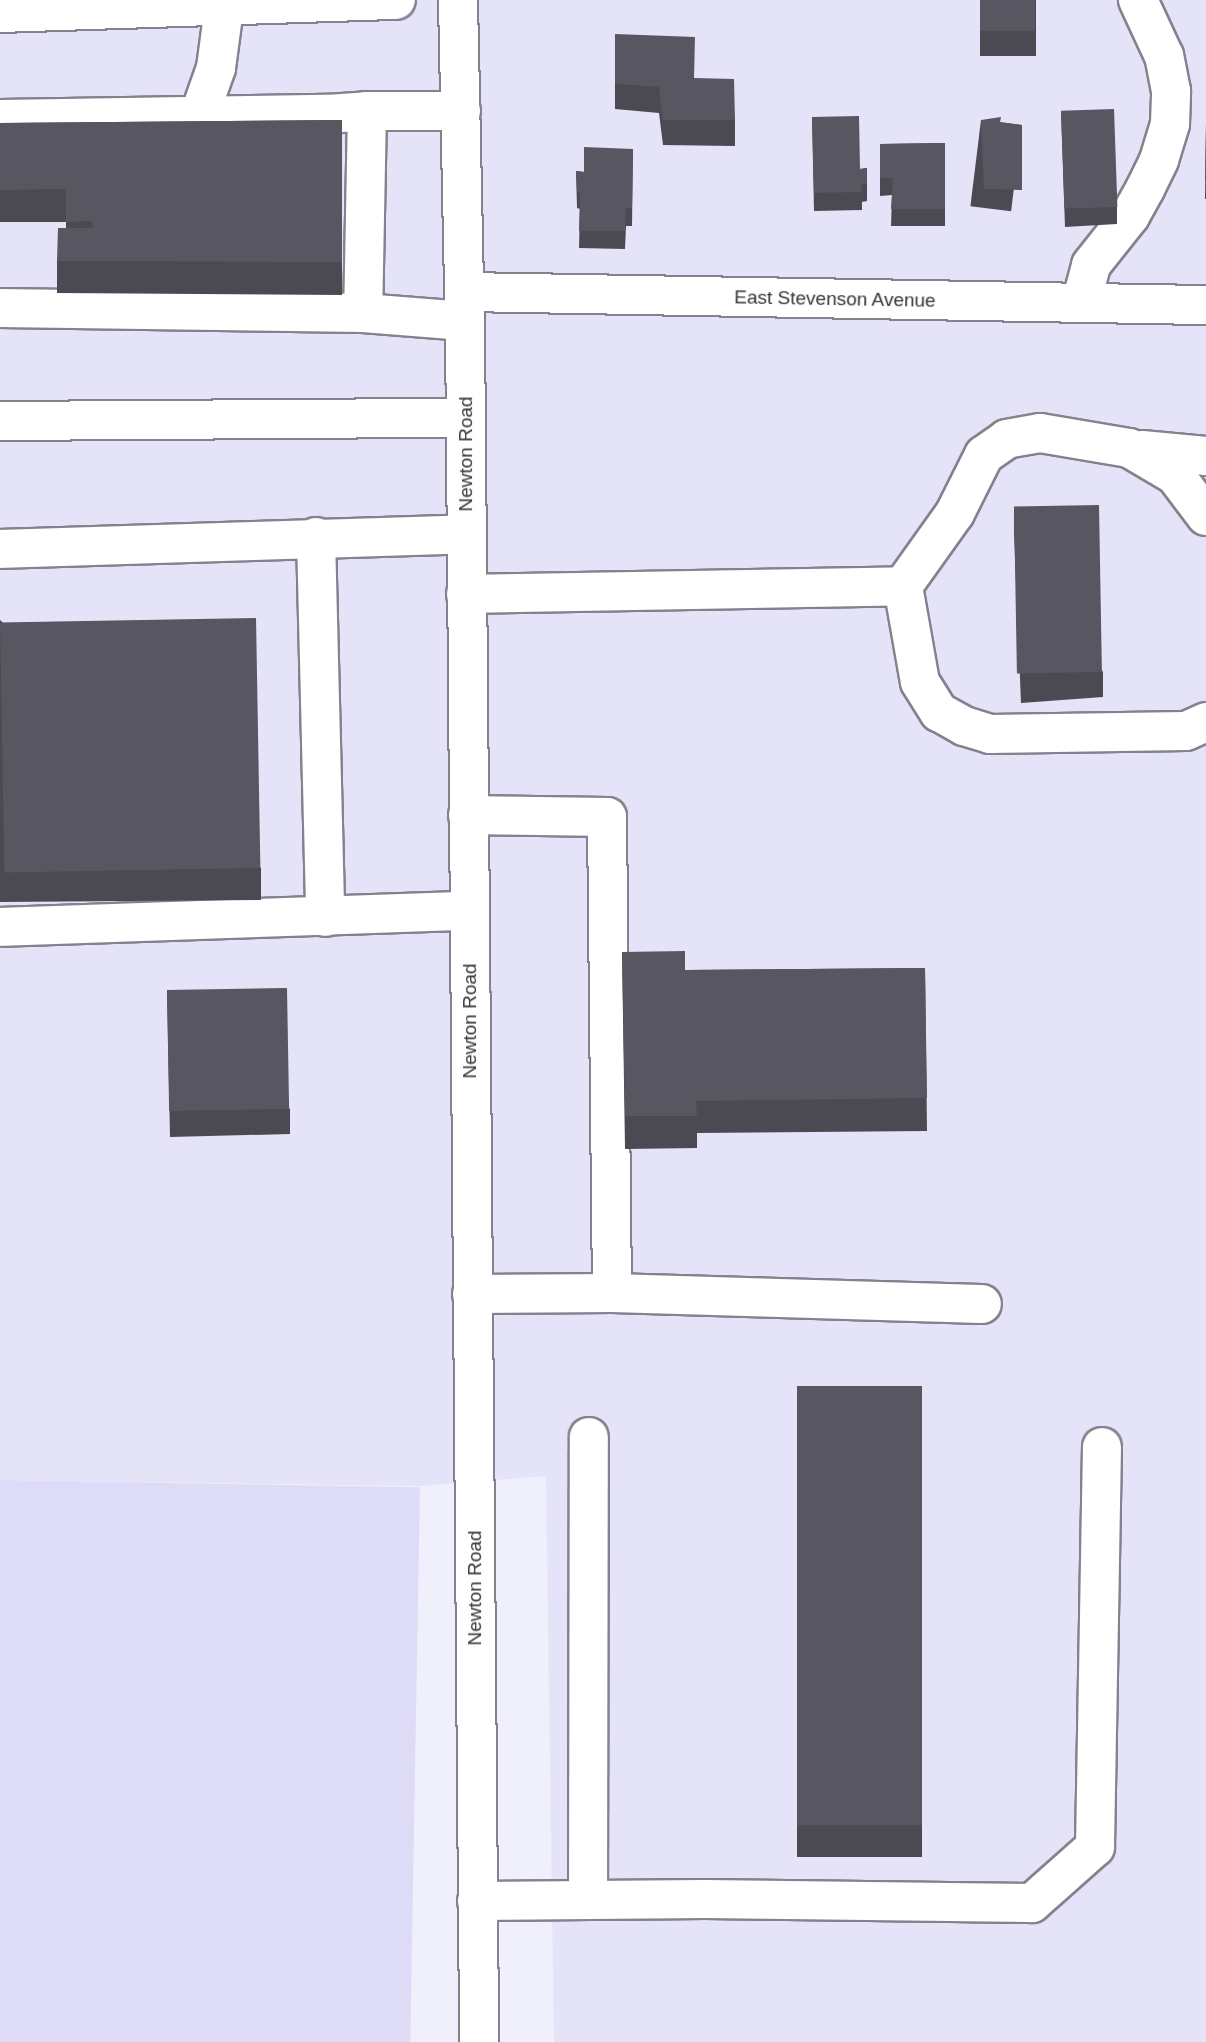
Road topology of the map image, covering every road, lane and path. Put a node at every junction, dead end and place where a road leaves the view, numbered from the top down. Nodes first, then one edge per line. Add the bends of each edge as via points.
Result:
1 (396, 0) edge
2 (458, 0) edge
3 (1139, 0) edge
4 (224, 8) junction
5 (0, 13) edge
6 (367, 111) junction
7 (461, 111) junction
8 (199, 116) junction
9 (0, 119) edge
10 (1081, 303) junction
11 (1206, 305) edge
12 (465, 306) junction
13 (0, 308) edge
14 (363, 313) junction
15 (465, 418) junction
16 (0, 421) edge
17 (1129, 448) junction
18 (1206, 456) edge
19 (1206, 516) edge
20 (466, 534) junction
21 (316, 537) junction
22 (0, 550) edge
23 (903, 586) junction
24 (466, 594) junction
25 (1206, 722) edge
26 (468, 814) junction
27 (469, 911) junction
28 (326, 917) junction
29 (0, 927) edge
30 (611, 1293) junction
31 (472, 1294) junction
32 (982, 1304) dead end
33 (589, 1437) dead end
34 (1102, 1447) dead end
35 (588, 1900) junction
36 (477, 1901) junction
37 (478, 2042) edge

1 - 4 street
2 - 7 street, Newton Road
3 - 10 street via 1164,56 1171,90 1170,124 1159,160 1130,216 1087,273
4 - 5 street
4 - 8 street via 216,68
6 - 7 street
6 - 8 street
6 - 14 street
7 - 12 street, Newton Road
8 - 9 street
10 - 11 street, East Stevenson Avenue
10 - 12 street, East Stevenson Avenue
12 - 14 street, East Stevenson Avenue
12 - 15 street, Newton Road
13 - 14 street, East Stevenson Avenue
15 - 16 street
15 - 20 street, Newton Road
17 - 18 street
17 - 19 street via 1175,475
17 - 23 street via 1040,433 1007,439 984,455 955,513
20 - 21 street
20 - 24 street, Newton Road
21 - 22 street
21 - 28 street
23 - 24 street
23 - 25 street via 920,681 939,712 964,726 990,734 1186,731
24 - 26 street, Newton Road
26 - 27 street, Newton Road
26 - 30 street via 607,817
27 - 28 street
27 - 31 street, Newton Road
28 - 29 street
30 - 31 street
30 - 32 street
31 - 36 street, Newton Road
33 - 35 street
34 - 35 street via 1095,1847 1032,1903
35 - 36 street
36 - 37 street, Newton Road

